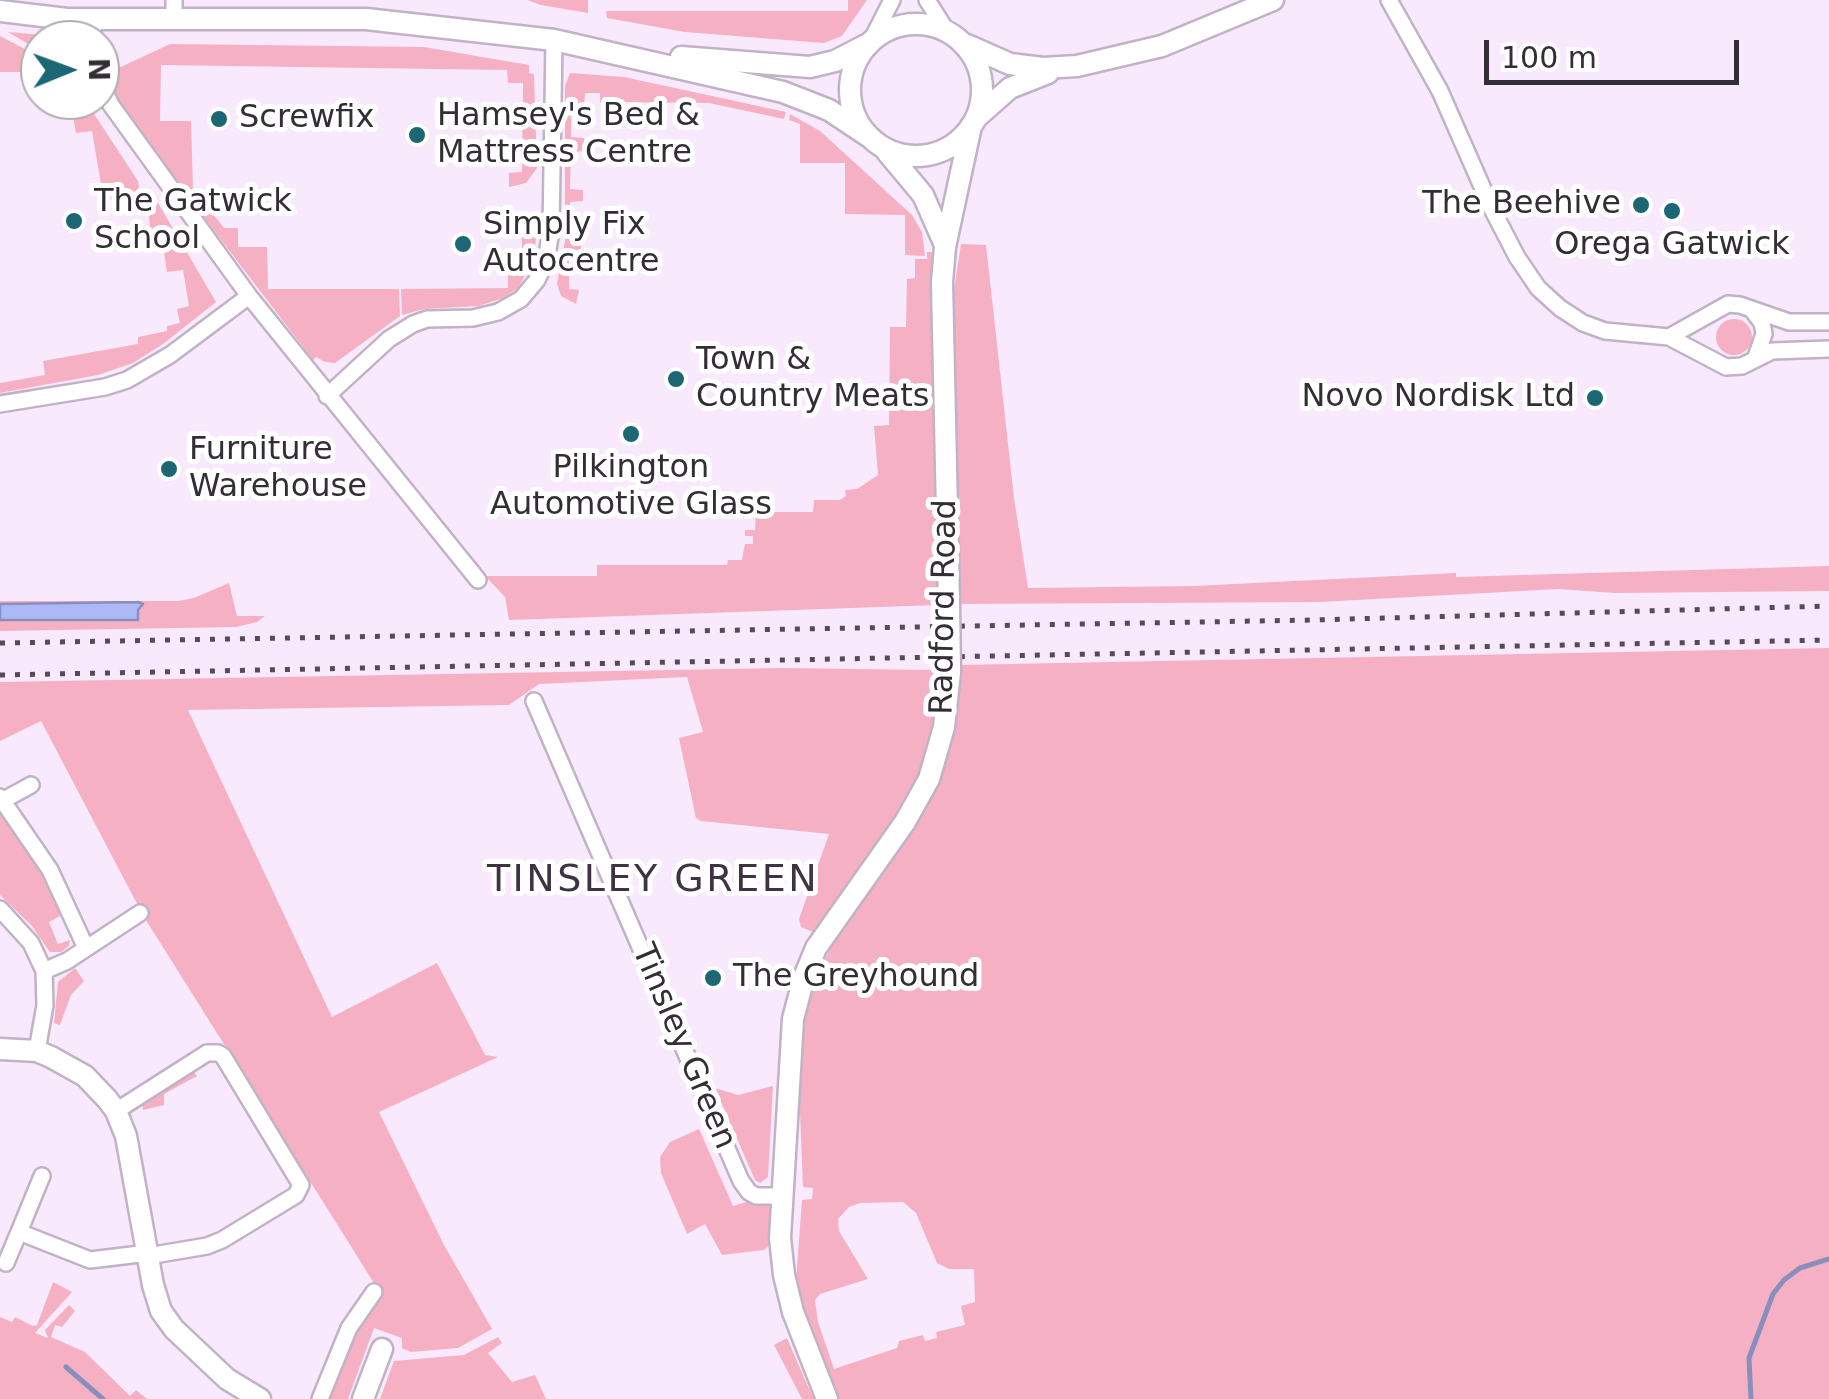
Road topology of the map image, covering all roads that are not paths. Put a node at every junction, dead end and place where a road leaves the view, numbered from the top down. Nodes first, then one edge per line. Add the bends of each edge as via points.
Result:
1 (892, 0) edge
2 (927, 0) edge
3 (1274, 0) edge
4 (1390, 0) edge
5 (326, 9) edge
6 (174, 10) edge
7 (0, 11) edge
8 (52, 20) edge
9 (120, 23) edge
10 (954, 37) junction
11 (554, 40) junction
12 (870, 43) junction
13 (634, 56) junction
14 (1069, 67) junction
15 (120, 117) edge
16 (973, 123) junction
17 (874, 141) junction
18 (945, 247) junction
19 (249, 296) junction
20 (1744, 306) junction
21 (1707, 316) junction
22 (1829, 322) edge
23 (1669, 337) junction
24 (1829, 349) edge
25 (1708, 355) junction
26 (1756, 357) junction
27 (326, 396) junction
28 (0, 404) edge
29 (478, 580) dead end
30 (534, 701) dead end
31 (31, 785) dead end
32 (1, 799) edge
33 (0, 909) edge
34 (140, 913) dead end
35 (86, 948) junction
36 (44, 971) junction
37 (0, 1049) edge
38 (37, 1051) junction
39 (116, 1111) junction
40 (42, 1176) dead end
41 (784, 1196) junction
42 (19, 1232) junction
43 (148, 1254) junction
44 (8, 1264) edge
45 (374, 1292) dead end
46 (382, 1349) dead end
47 (260, 1399) edge
48 (320, 1399) edge
49 (363, 1399) edge
50 (827, 1399) edge

1 - 12 street
2 - 10 street
3 - 14 street via 1162,46
4 - 23 street via 1538,288 1594,328
5 - 6 street
5 - 11 street
6 - 9 street
7 - 8 street
10 - 12 street via 905,25
10 - 14 street via 1002,62
10 - 16 street via 981,78
11 - 13 street
11 - 27 street via 551,232 537,280 498,312 413,324
12 - 13 street via 810,66
12 - 17 street via 854,66 850,90 856,118
13 - 17 street via 783,92 828,110
14 - 16 street via 1016,85
15 - 19 street
16 - 17 street via 950,147 928,155 903,156
16 - 18 street, Radford Road
17 - 18 street, Radford Road via 918,187
18 - 41 street, Radford Road, bridge via 950,672 944,727 929,779 820,941 804,977 792,1033
19 - 27 street
19 - 28 street via 127,380
20 - 21 street via 1724,305
20 - 22 street via 1789,322
20 - 26 street via 1763,328
21 - 23 street
21 - 25 street via 1701,336
23 - 25 street
24 - 26 street
25 - 26 street via 1732,367
27 - 29 street
30 - 41 street, Tinsley Green via 741,1181 756,1196
31 - 32 street
32 - 35 street via 50,870
33 - 36 street via 31,943
34 - 35 street
35 - 36 street
36 - 38 street
37 - 38 street
38 - 39 street via 85,1076
39 - 43 street
39 - 43 street via 207,1053 218,1053 301,1185 296,1195 222,1240
40 - 42 street
41 - 50 street, Radford Road via 784,1276
42 - 43 street via 90,1260
42 - 44 street
43 - 47 street via 167,1321 227,1379
45 - 48 street via 348,1328
46 - 49 street

